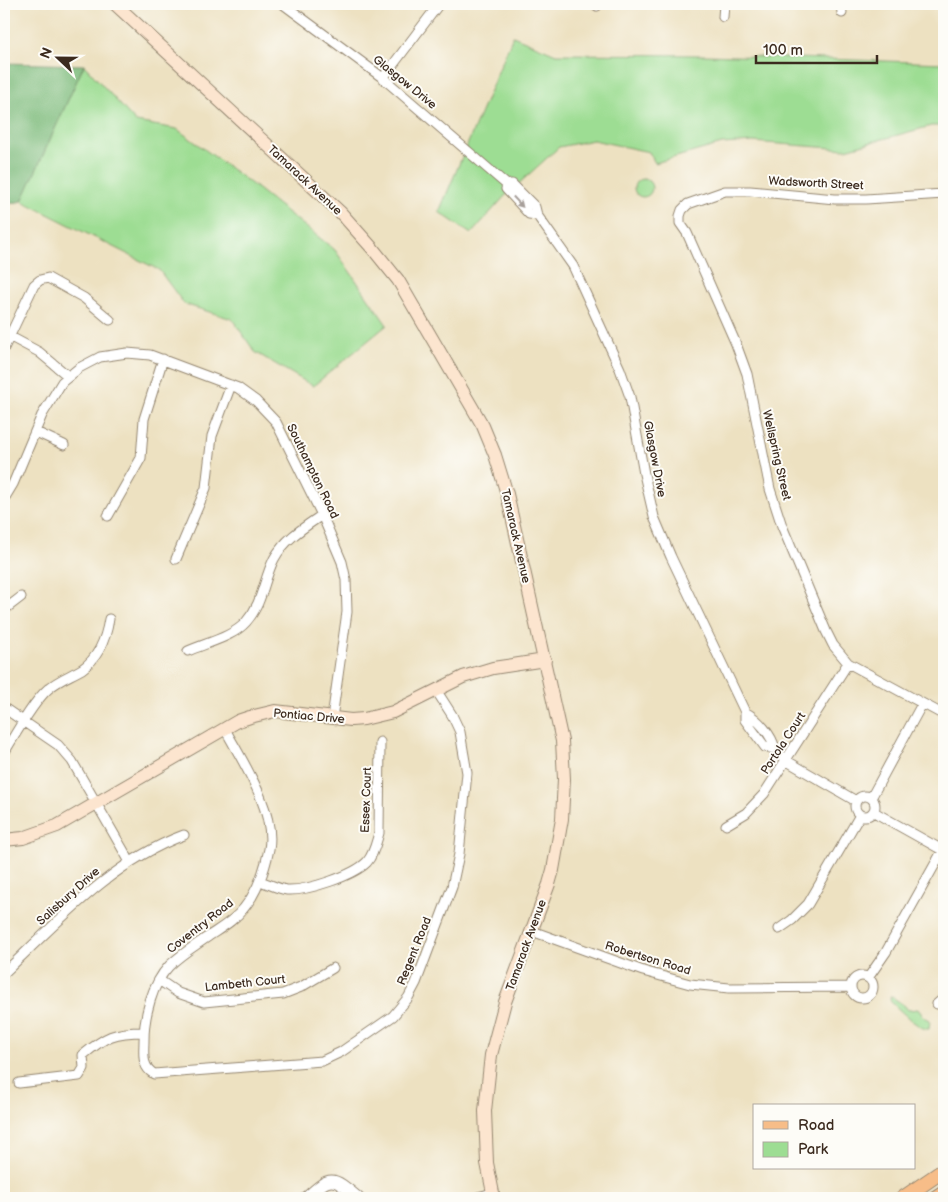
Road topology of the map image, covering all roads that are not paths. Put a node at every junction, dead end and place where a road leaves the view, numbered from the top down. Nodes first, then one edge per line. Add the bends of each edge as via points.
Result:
1 (115, 4) edge
2 (283, 4) edge
3 (440, 4) edge
4 (724, 4) edge
5 (723, 18) dead end
6 (383, 78) junction
7 (944, 194) edge
8 (688, 204) joint
9 (110, 320) dead end
10 (9, 336) junction
11 (4, 348) edge
12 (163, 359) junction
13 (68, 376) junction
14 (231, 385) junction
15 (36, 432) junction
16 (64, 446) dead end
17 (4, 499) edge
18 (322, 515) junction
19 (108, 516) dead end
20 (176, 559) dead end
21 (21, 597) dead end
22 (4, 610) edge
23 (109, 619) dead end
24 (188, 651) dead end
25 (545, 660) junction
26 (848, 662) junction
27 (436, 690) junction
28 (922, 704) junction
29 (4, 708) edge
30 (944, 715) edge
31 (332, 718) junction
32 (24, 722) junction
33 (225, 729) junction
34 (380, 742) dead end
35 (4, 753) edge
36 (786, 761) junction
37 (871, 798) junction
38 (856, 802) junction
39 (97, 804) junction
40 (874, 812) junction
41 (860, 814) junction
42 (726, 825) dead end
43 (184, 835) dead end
44 (4, 840) edge
45 (944, 849) edge
46 (130, 862) junction
47 (260, 881) junction
48 (779, 929) dead end
49 (532, 931) junction
50 (333, 968) dead end
51 (4, 973) edge
52 (868, 978) junction
53 (159, 980) junction
54 (850, 987) junction
55 (144, 1032) junction
56 (19, 1083) dead end
57 (944, 1170) edge
58 (944, 1192) edge
59 (493, 1196) edge
60 (306, 1198) edge
61 (358, 1198) edge
62 (478, 1198) edge
63 (903, 1198) edge
64 (935, 1198) edge

1 - 25 main road, Tamarack Avenue via 341,213 398,280 483,426 495,455
2 - 6 street, Glasgow Drive
3 - 6 street
4 - 5 street
6 - 36 street, Glasgow Drive via 508,185 506,189 529,214 537,215 573,266 630,397 654,517 745,712 745,720 759,730 765,747 775,749
7 - 8 street, Wadsworth Street via 835,199 725,191
8 - 26 street, Wellspring Street via 680,216 680,224 687,233 747,374 770,489 782,526 826,631
9 - 10 street via 84,298 48,278 34,285
10 - 11 street
10 - 13 street via 39,352
12 - 13 street, Southampton Road via 127,353 104,356
12 - 14 street, Southampton Road
12 - 19 street via 144,419 141,458
13 - 15 street, Southampton Road via 42,415
14 - 18 street, Southampton Road via 256,402 276,422
14 - 20 street via 212,436 206,488
15 - 16 street
15 - 17 street, Southampton Road
18 - 24 street via 294,534 274,558 260,602 246,623
18 - 31 street, Southampton Road via 346,580 347,612
21 - 22 street
23 - 32 street via 99,651 93,659 48,689
25 - 27 main road, Pontiac Drive via 493,668
25 - 49 main road, Tamarack Avenue via 562,741 564,779 562,819 549,884
26 - 28 street, Wellspring Street
26 - 36 street, Portola Court
27 - 31 main road, Pontiac Drive via 393,712 364,719
27 - 55 street, Regent Road via 460,732 467,773 459,854 452,887 416,984 393,1016 341,1052 322,1061 154,1074 144,1064
28 - 30 street, Wellspring Street
28 - 37 street
29 - 32 street
31 - 33 main road, Pontiac Drive via 275,711 250,717
32 - 35 street
32 - 39 street via 58,745 72,761
33 - 39 main road, Pontiac Drive
33 - 47 street, Coventry Road via 261,795 270,834
34 - 47 street, Essex Court via 379,833 368,860 358,869 308,889 285,890
36 - 38 street, Glasgow Drive
36 - 42 street, Portola Court via 764,794 746,813
37 - 38 street via 864,796
37 - 40 street via 875,803
38 - 41 street via 855,808
39 - 44 main road, Pontiac Drive via 56,826 23,838
39 - 46 street
40 - 41 street via 868,816
40 - 45 street
41 - 48 street via 808,904
43 - 46 street, Salisbury Drive
45 - 52 street
46 - 51 street, Salisbury Drive via 91,890
47 - 53 street, Coventry Road via 245,908 231,922 186,951
49 - 54 street, Robertson Road via 643,972 690,984 729,988
49 - 59 main road, Tamarack Avenue via 505,1002 491,1056 485,1111 487,1164
50 - 53 street, Lambeth Court via 283,994 204,1002 178,993
52 - 54 street via 856,978
52 - 54 street via 872,982 872,992 866,997 856,996
53 - 55 street, Coventry Road via 148,1007
55 - 56 street via 123,1032 100,1041 83,1055 84,1068 79,1076
57 - 63 main road
58 - 64 main road
59 - 62 street
60 - 61 street via 323,1182 329,1181 340,1183

